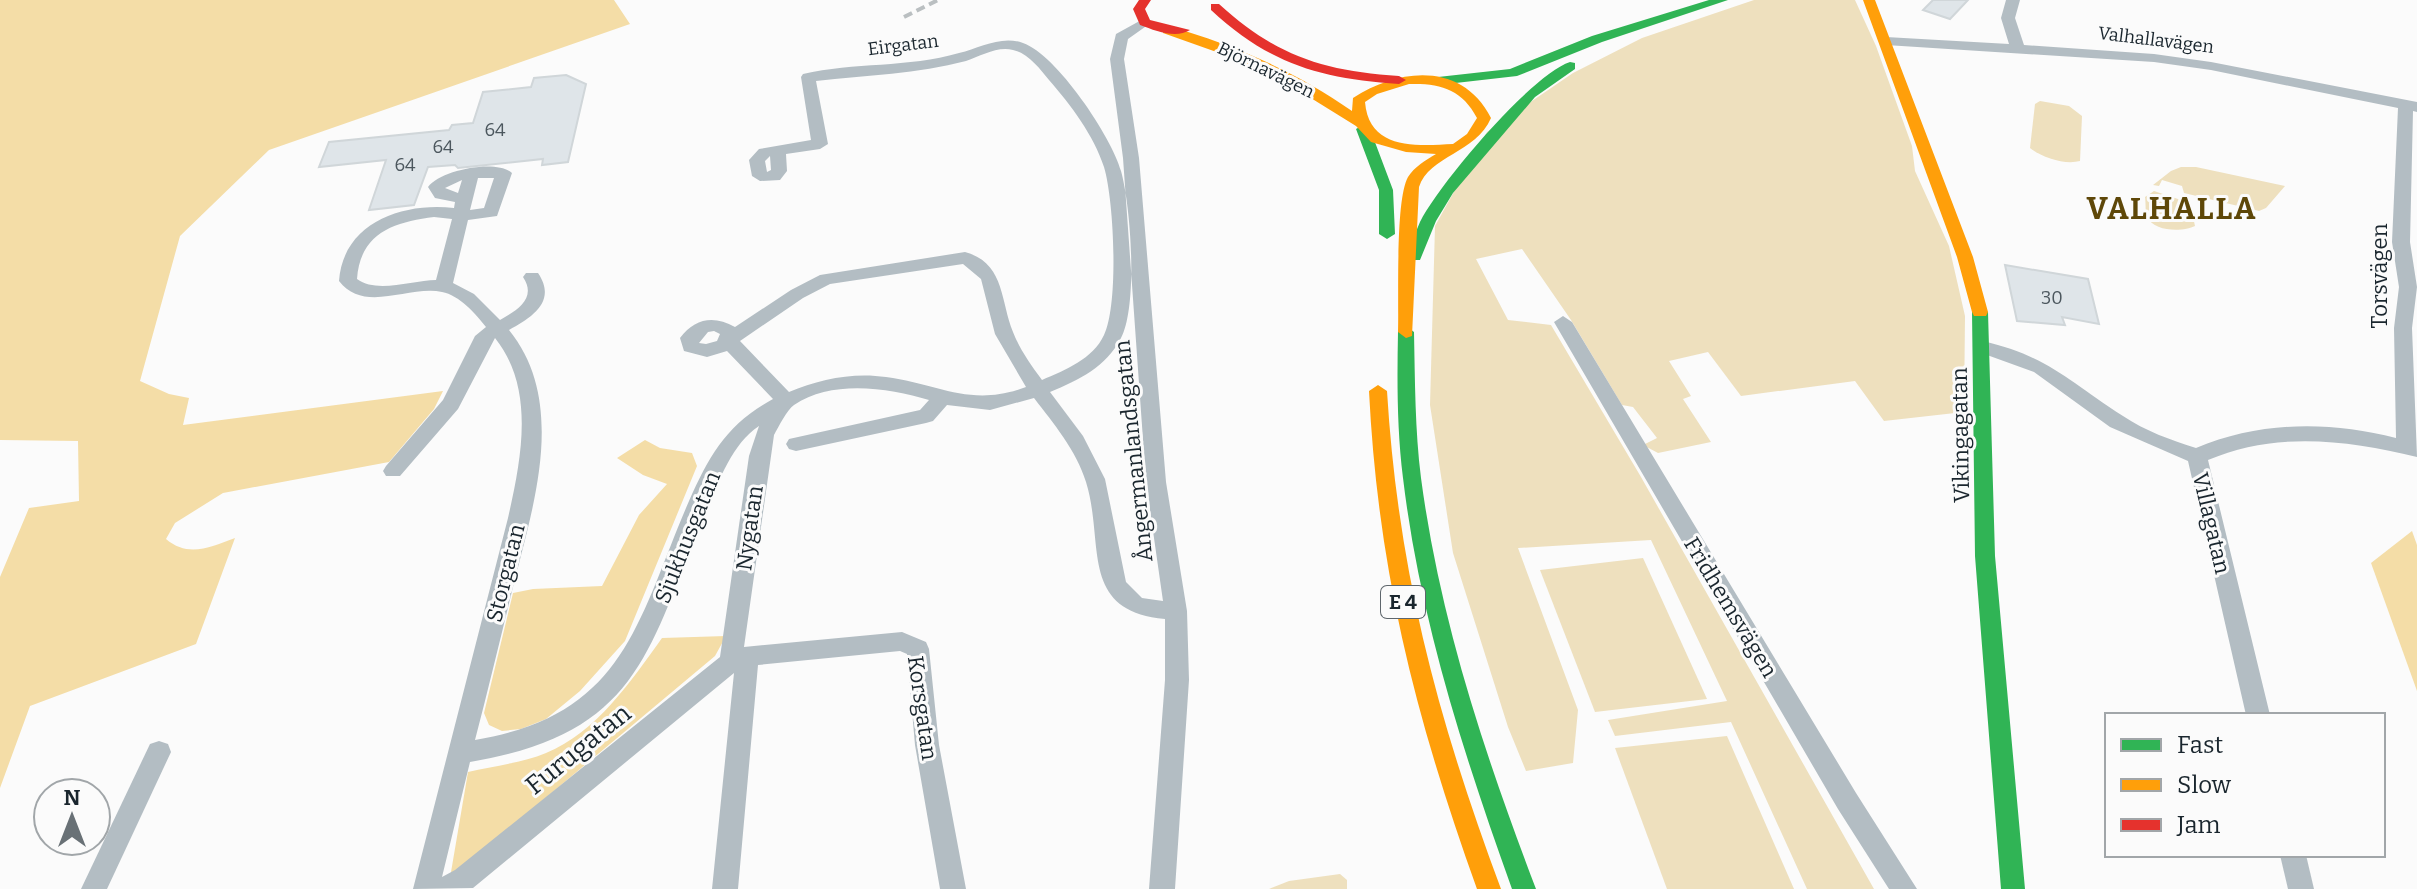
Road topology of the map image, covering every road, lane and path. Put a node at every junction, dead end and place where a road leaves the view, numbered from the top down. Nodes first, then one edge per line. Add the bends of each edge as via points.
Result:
1 (1145, 0) edge
2 (1722, 0) edge
3 (1869, 0) edge
4 (2013, 0) edge
5 (1212, 4) edge
6 (1145, 22) junction
7 (1168, 30) junction
8 (1631, 30) junction
9 (1886, 41) junction
10 (2018, 49) junction
11 (1592, 50) junction
12 (1399, 80) junction
13 (1436, 81) junction
14 (2411, 106) edge
15 (1106, 118) junction
16 (1485, 120) junction
17 (1361, 125) junction
18 (1453, 148) junction
19 (778, 151) dead end
20 (471, 175) junction
21 (462, 208) junction
22 (1386, 256) dead end
23 (1409, 270) junction
24 (532, 277) dead end
25 (443, 286) junction
26 (1563, 322) dead end
27 (498, 328) junction
28 (1983, 347) junction
29 (1378, 373) dead end
30 (1037, 390) junction
31 (942, 398) junction
32 (786, 401) junction
33 (796, 444) dead end
34 (2411, 448) edge
35 (2197, 456) junction
36 (393, 471) dead end
37 (1176, 611) junction
38 (739, 659) junction
39 (2258, 713) edge
40 (159, 752) dead end
41 (461, 753) junction
42 (2293, 857) edge
43 (94, 889) edge
44 (426, 889) edge
45 (446, 889) edge
46 (725, 889) edge
47 (953, 889) edge
48 (1162, 889) edge
49 (1489, 889) edge
50 (1524, 889) edge
51 (1904, 889) edge
52 (2013, 889) edge
53 (2301, 889) edge

1 - 6 main road via 1139,13
2 - 8 main road, E 4
3 - 9 main road, Vikingagatan
4 - 10 street via 2008,20
5 - 7 main road via 1213,17 1203,25
5 - 12 main road, Björnavägen via 1243,34 1315,69 1350,78
6 - 7 main road, Björnavägen
6 - 15 street, Ångermanlandsgatan via 1120,41
7 - 17 main road, Björnavägen via 1249,57 1333,103
8 - 11 main road, E 4
8 - 13 main road, E 4 via 1512,73
9 - 10 street, Valhallavägen
9 - 28 main road, Vikingagatan via 1965,257 1982,319
10 - 14 street, Valhallavägen via 2211,66
11 - 16 main road, E 4 via 1524,83
11 - 23 main road via 1530,94 1447,191 1428,221
12 - 13 main road, E 4
12 - 17 main road, E 4 via 1363,95 1356,108
13 - 16 main road, E 4 via 1475,99
14 - 34 street, Torsvägen via 2401,242 2408,287 2403,328
15 - 19 street, Eirgatan via 1036,55 1013,45 993,46 959,59 808,77 820,144
15 - 30 street, Sjukhusgatan via 1123,304 1118,327 1097,359
15 - 37 street, Ångermanlandsgatan via 1131,158 1156,482
16 - 18 main road, E 4 via 1472,139
17 - 18 main road via 1380,141 1403,149
17 - 22 main road via 1386,190
18 - 23 main road, E 4 via 1421,167 1410,186
20 - 21 street
20 - 21 street via 447,178 436,187
20 - 21 street via 504,173 491,212
21 - 25 street
21 - 25 street via 383,223 362,241 348,268 348,281 370,291
23 - 50 main road, E 4 via 1404,413 1423,564 1460,716
24 - 27 street via 538,286 533,306
25 - 27 street, Storgatan via 478,306
26 - 51 street, Fridhemsvägen
27 - 36 street via 484,336 451,404
27 - 41 street, Storgatan via 514,348 528,383 530,457
28 - 35 street via 2040,365 2121,424
28 - 52 main road, Vikingagatan via 1985,556
29 - 49 main road, E 4 via 1383,476 1409,634 1455,802
30 - 31 street, Sjukhusgatan via 985,404
30 - 32 street via 1005,337 989,274 965,258 826,279 728,340
30 - 37 street via 1085,453 1102,500 1113,582 1127,601
31 - 32 street, Sjukhusgatan via 889,383 861,382 809,390
31 - 33 street via 926,416
32 - 38 street, Nygatan via 769,423 759,456
32 - 41 street, Sjukhusgatan via 746,425 724,449 653,621 639,648 601,695 574,720 540,737
34 - 35 street, Villagatan via 2323,435 2272,434 2228,442
35 - 39 street, Villagatan
37 - 48 street, Ångermanlandsgatan via 1177,680
38 - 45 street, Furugatan
38 - 46 street, Nygatan
38 - 47 street, Korsgatan via 902,641 918,649 927,745
40 - 43 street
41 - 44 street, Storgatan
42 - 53 street

